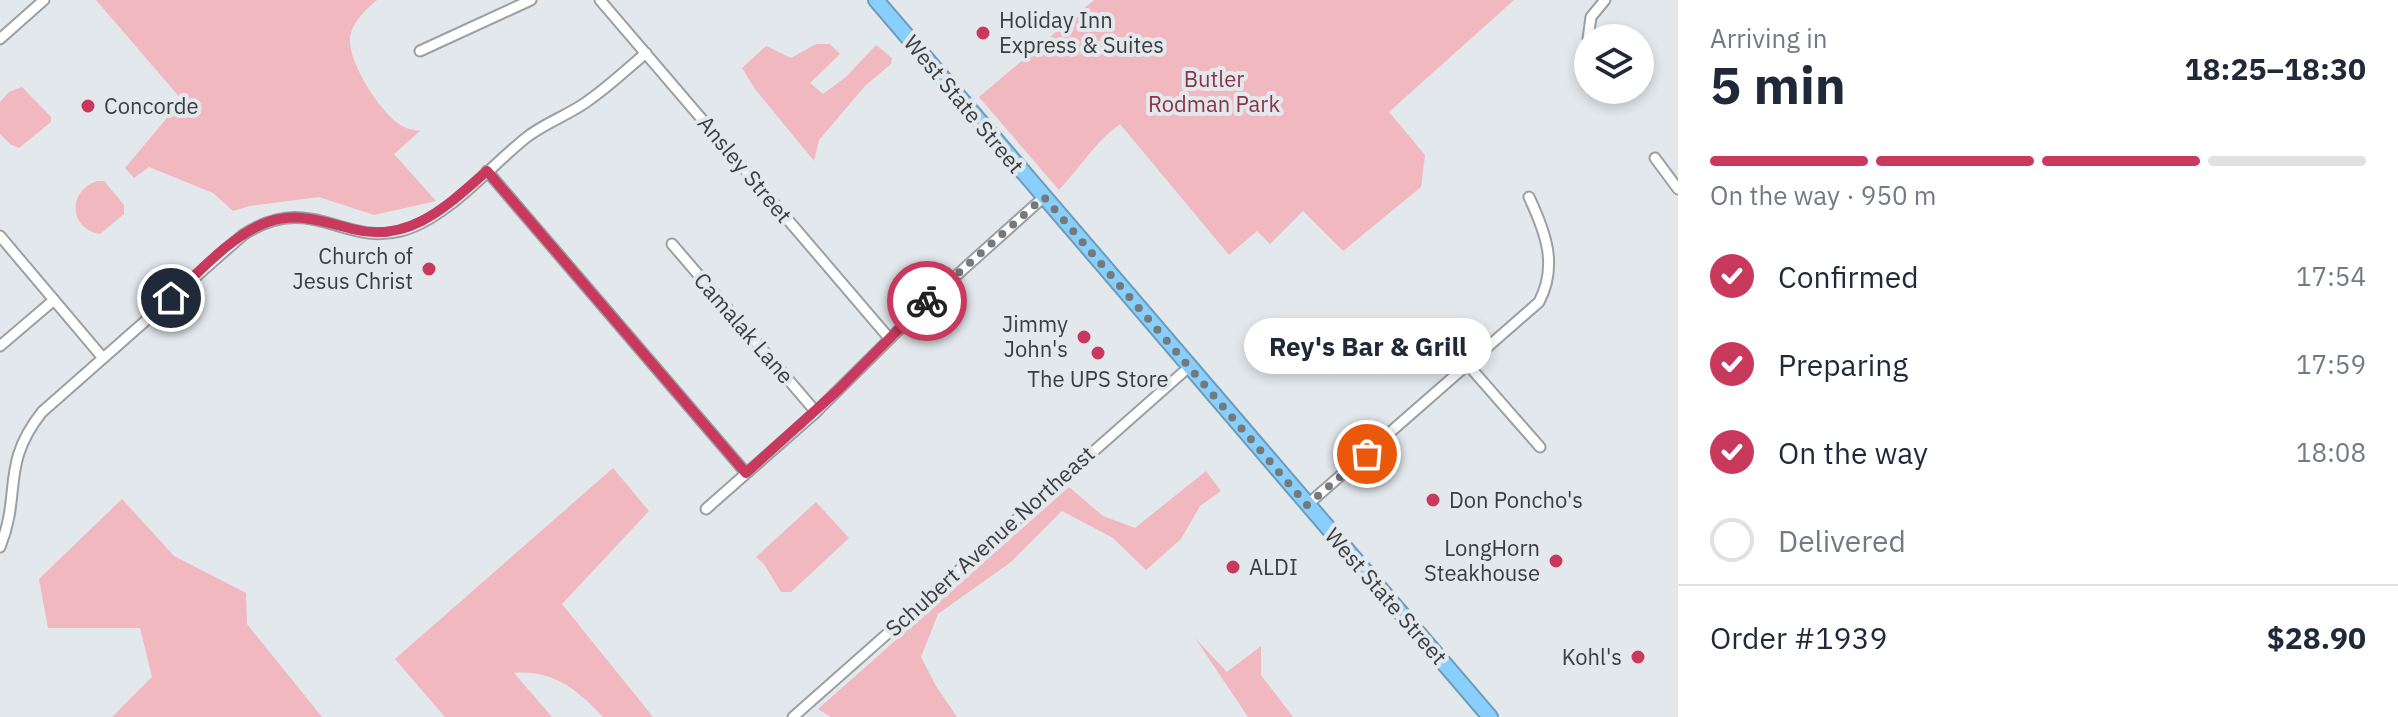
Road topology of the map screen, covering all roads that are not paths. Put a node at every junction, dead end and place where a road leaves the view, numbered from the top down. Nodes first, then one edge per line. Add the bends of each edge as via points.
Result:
1 (44, 0) edge
2 (531, 0) edge
3 (600, 0) edge
4 (876, 0) edge
5 (1605, 0) edge
6 (1590, 24) edge
7 (0, 39) edge
8 (420, 51) dead end
9 (646, 53) junction
10 (1655, 158) dead end
11 (487, 171) junction
12 (1678, 189) edge
13 (1044, 197) junction
14 (1529, 197) dead end
15 (0, 236) edge
16 (672, 244) dead end
17 (54, 300) junction
18 (889, 338) junction
19 (0, 346) edge
20 (103, 358) junction
21 (1469, 366) junction
22 (1189, 367) junction
23 (816, 412) junction
24 (1540, 447) dead end
25 (746, 473) junction
26 (1307, 505) junction
27 (706, 509) dead end
28 (3, 510) edge
29 (0, 547) edge
30 (793, 717) edge
31 (1490, 717) edge

1 - 7 street
2 - 8 street
3 - 9 street, Ansley Street
4 - 13 highway, West State Street
5 - 6 street
9 - 11 street
9 - 18 street, Ansley Street
10 - 12 street
11 - 20 street via 427,220 398,232 360,231 298,217 257,226
11 - 25 street
13 - 18 street
13 - 22 highway, West State Street
14 - 21 street via 1549,252 1548,283 1539,302
15 - 17 street
16 - 23 street, Camalak Lane
17 - 19 street
17 - 20 street
18 - 23 street
20 - 28 street via 22,436 10,466
21 - 24 street
21 - 26 street
22 - 26 highway, West State Street
22 - 30 street, Schubert Avenue Northeast
23 - 25 street
25 - 27 street
26 - 31 highway, West State Street
28 - 29 street

